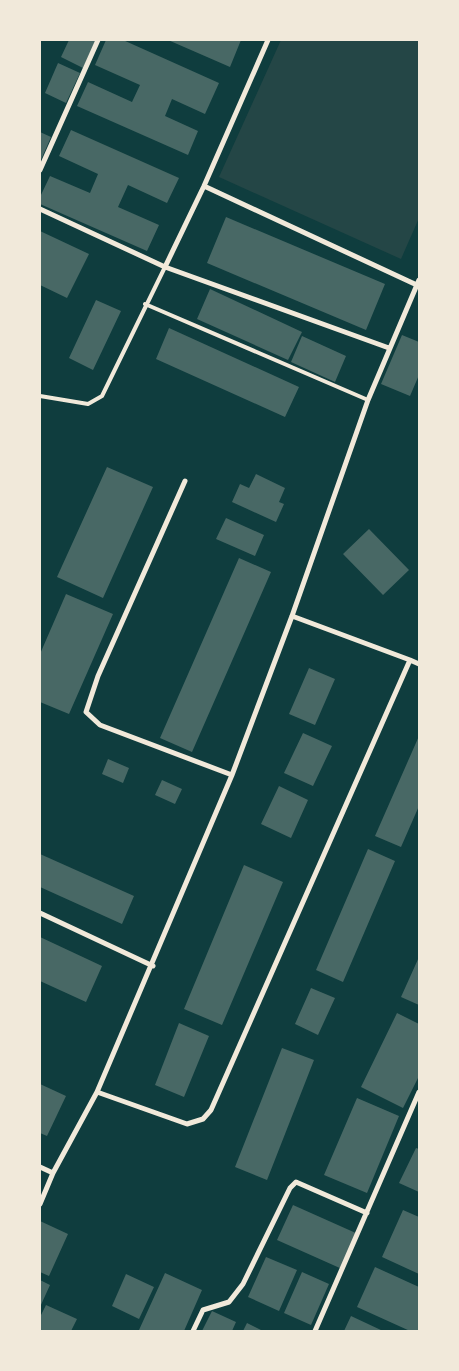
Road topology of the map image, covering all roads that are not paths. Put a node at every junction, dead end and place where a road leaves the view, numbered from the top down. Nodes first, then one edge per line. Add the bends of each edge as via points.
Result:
1 (98, 40) edge
2 (268, 40) edge
3 (40, 170) edge
4 (204, 186) junction
5 (40, 209) edge
6 (165, 267) junction
7 (418, 284) edge
8 (145, 304) junction
9 (389, 348) junction
10 (40, 396) edge
11 (368, 400) junction
12 (185, 481) dead end
13 (292, 616) junction
14 (410, 660) junction
15 (419, 664) edge
16 (232, 775) junction
17 (40, 913) edge
18 (153, 966) junction
19 (97, 1092) junction
20 (419, 1092) edge
21 (40, 1167) edge
22 (53, 1173) junction
23 (40, 1204) edge
24 (367, 1214) junction
25 (193, 1331) edge
26 (315, 1331) edge

1 - 3 street
2 - 4 street
4 - 6 street
4 - 7 street
5 - 6 street
6 - 8 lane
6 - 9 street
7 - 9 street
8 - 10 lane via 102,396 88,404
8 - 11 lane
9 - 11 street
11 - 13 street
12 - 16 street via 98,676 86,712 100,726
13 - 14 street
13 - 16 street
14 - 15 street
14 - 19 street via 211,1110 203,1119 187,1124
16 - 18 street
17 - 18 street
18 - 19 street
19 - 22 street
20 - 24 street
21 - 22 street
22 - 23 street
24 - 25 street via 296,1182 290,1188 244,1284 230,1302 203,1310
24 - 26 street

